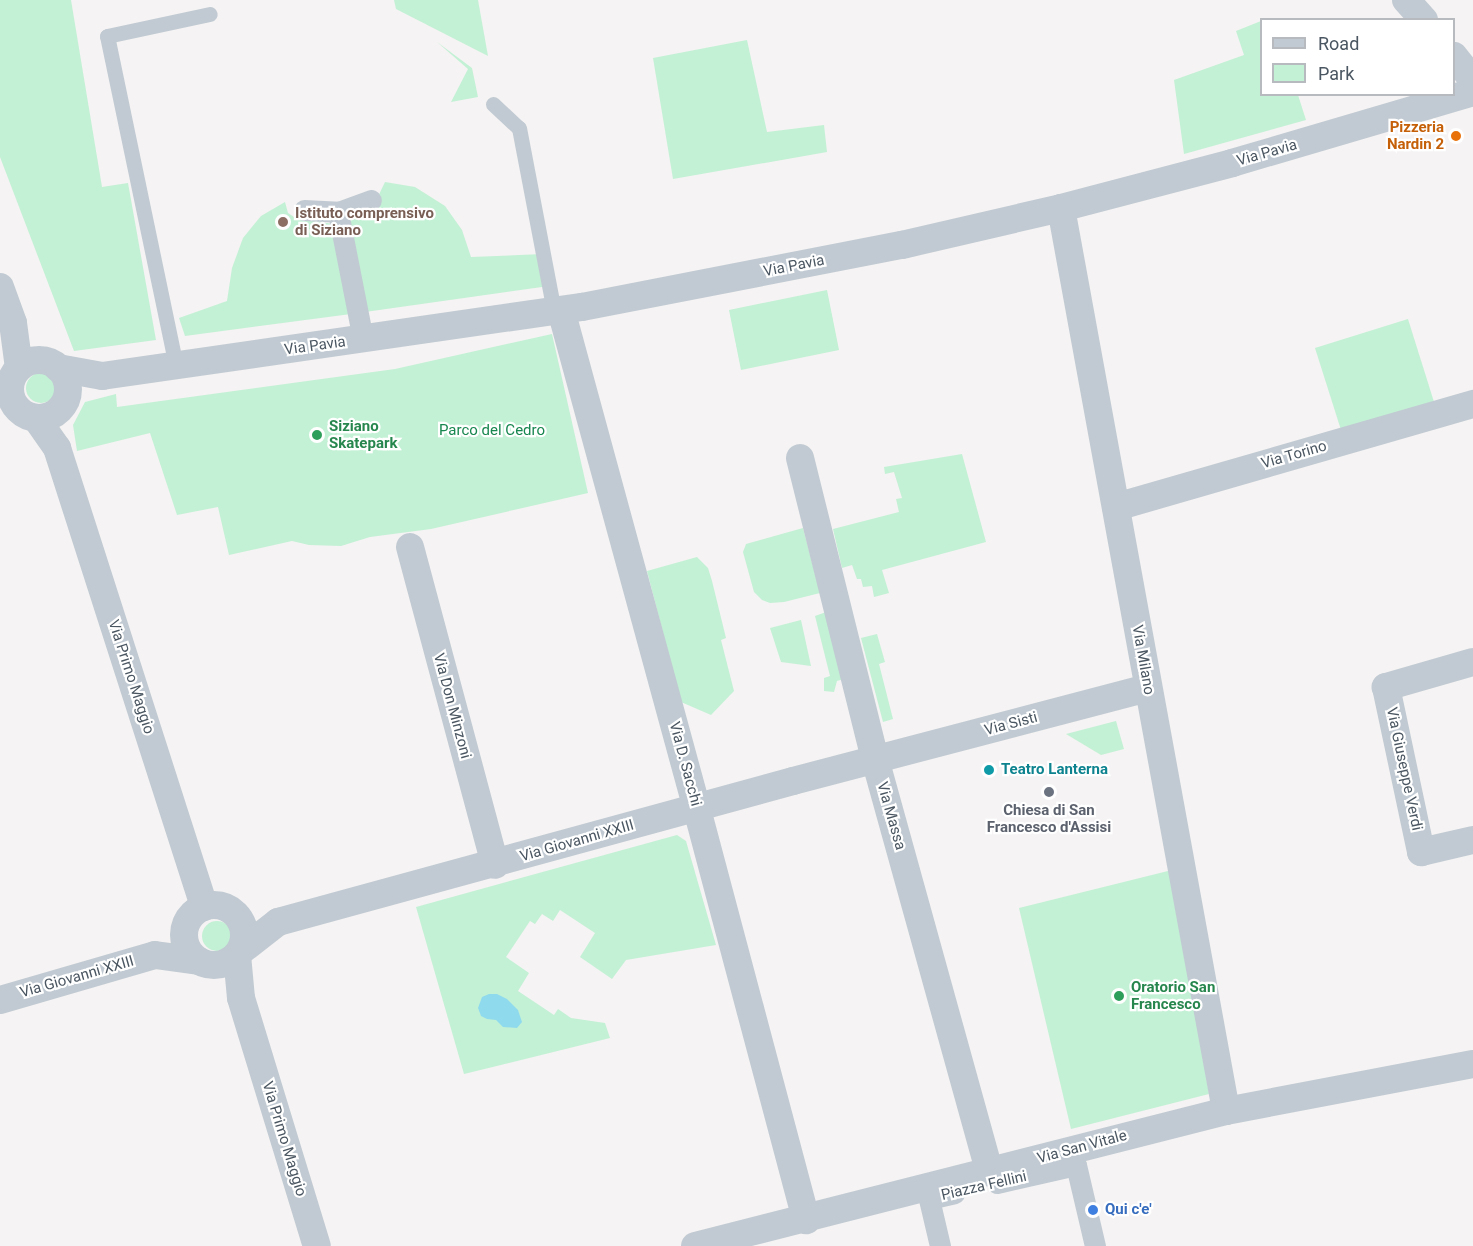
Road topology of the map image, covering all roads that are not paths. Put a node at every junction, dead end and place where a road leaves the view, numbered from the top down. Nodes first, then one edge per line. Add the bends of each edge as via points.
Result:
1 (1406, 0) edge
2 (210, 14) dead end
3 (1422, 18) edge
4 (1455, 57) edge
5 (1473, 80) edge
6 (1473, 92) edge
7 (493, 104) dead end
8 (371, 200) dead end
9 (1061, 208) junction
10 (304, 210) dead end
11 (339, 212) junction
12 (0, 287) edge
13 (557, 310) junction
14 (13, 323) junction
15 (363, 339) junction
16 (52, 364) junction
17 (176, 366) junction
18 (102, 376) junction
19 (10, 377) edge
20 (1473, 404) edge
21 (36, 408) edge
22 (801, 458) dead end
23 (1116, 507) junction
24 (410, 547) dead end
25 (1473, 662) edge
26 (1148, 688) junction
27 (875, 759) junction
28 (697, 807) junction
29 (1473, 840) edge
30 (495, 864) junction
31 (204, 907) junction
32 (237, 914) junction
33 (279, 922) junction
34 (184, 930) junction
35 (240, 952) junction
36 (155, 955) junction
37 (205, 964) junction
38 (241, 998) junction
39 (0, 1000) edge
40 (1473, 1064) edge
41 (1226, 1111) junction
42 (989, 1171) junction
43 (806, 1220) junction
44 (317, 1246) edge
45 (695, 1246) edge
46 (940, 1246) edge
47 (1095, 1246) edge

1 - 3 street
2 - 17 lane via 107,36
4 - 5 street
6 - 9 street, Via Pavia via 1232,163
7 - 13 lane via 519,128
8 - 11 street
9 - 13 street, Via Pavia via 891,247
9 - 23 street, Via Milano
10 - 11 street
11 - 15 street
12 - 14 street, Via Primo Maggio
13 - 15 street, Via Pavia
13 - 28 street, Via D. Sacchi
14 - 16 street, Via Primo Maggio
14 - 19 street, Via Primo Maggio
15 - 17 street, Via Pavia
16 - 18 street, Via Pavia
16 - 19 street via 28,362
16 - 21 street, Via Primo Maggio via 66,379 68,390
17 - 18 street, Via Pavia
18 - 21 street, Via Pavia
19 - 21 street, Via Primo Maggio via 12,399
20 - 23 street, Via Torino
21 - 31 street, Via Primo Maggio via 57,448
22 - 27 street, Via Massa
23 - 26 street, Via Milano
24 - 30 street, Via Don Minzoni
25 - 29 street, Via Giuseppe Verdi via 1386,687 1421,852
26 - 27 street, Via Sisti
26 - 41 street, Via Milano
27 - 28 street, Via Giovanni XXIII
27 - 42 street, Via Massa
28 - 30 street, Via Giovanni XXIII
28 - 43 street, Via D. Sacchi
30 - 33 street, Via Giovanni XXIII
31 - 32 street via 225,907
31 - 34 street via 194,912
32 - 33 street, Via Giovanni XXIII
32 - 35 street, Via Primo Maggio via 245,928
33 - 35 street, Via Giovanni XXIII
34 - 36 street, Via Giovanni XXIII
34 - 37 street, Via Primo Maggio via 185,947
35 - 37 street via 232,961
35 - 38 street, Via Primo Maggio
36 - 37 street, Via Giovanni XXIII
36 - 39 street, Via Giovanni XXIII
37 - 38 street, Via Primo Maggio
38 - 44 street, Via Primo Maggio
40 - 41 street, Via San Vitale
41 - 42 street, Via San Vitale
42 - 43 street, Via San Vitale
43 - 45 street, Via San Vitale
46 - 47 street, Piazza Fellini via 929,1199 1076,1165

